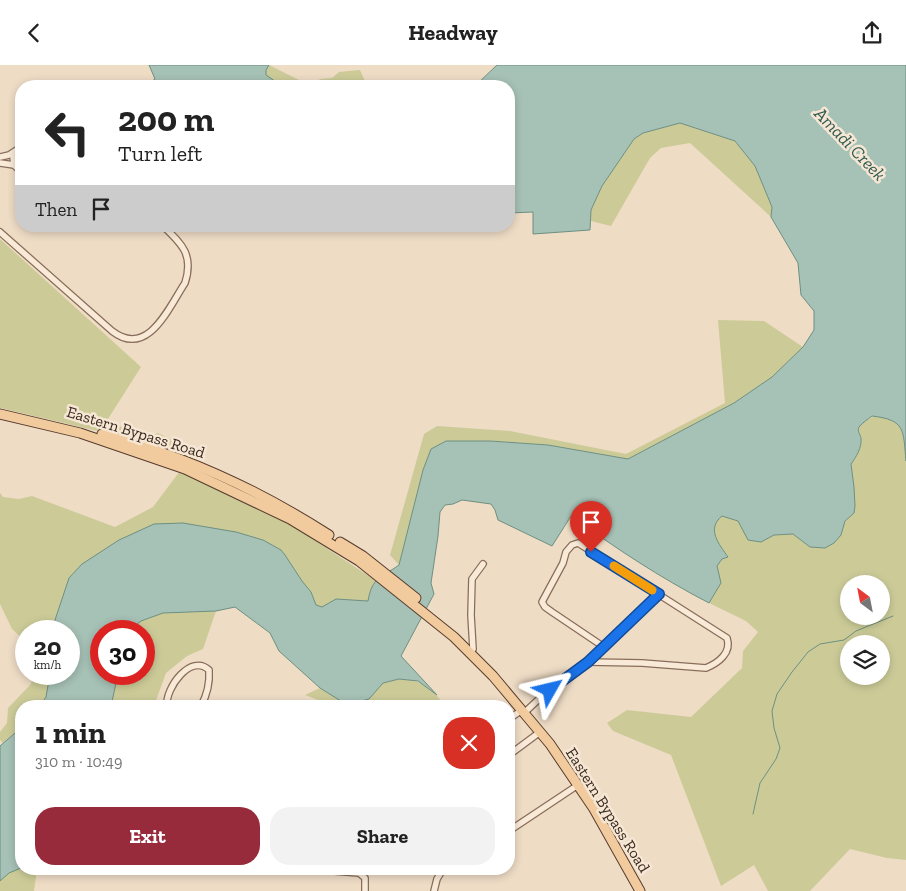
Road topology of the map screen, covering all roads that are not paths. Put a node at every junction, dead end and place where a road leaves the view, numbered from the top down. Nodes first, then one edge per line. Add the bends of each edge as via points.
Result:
1 (14, 153) joint
2 (0, 157) edge
3 (0, 163) edge
4 (14, 165) joint
5 (0, 227) edge
6 (0, 232) edge
7 (168, 232) edge
8 (8, 238) junction
9 (0, 409) edge
10 (0, 415) edge
11 (361, 559) junction
12 (483, 564) dead end
13 (659, 594) junction
14 (448, 627) junction
15 (604, 647) junction
16 (473, 649) junction
17 (588, 662) junction
18 (493, 676) junction
19 (168, 700) edge
20 (204, 700) edge
21 (514, 700) edge
22 (515, 702) edge
23 (523, 711) junction
24 (515, 716) edge
25 (540, 732) junction
26 (515, 751) edge
27 (578, 785) junction
28 (515, 825) edge
29 (361, 875) edge
30 (439, 875) edge
31 (365, 891) edge
32 (434, 891) edge
33 (640, 891) edge

1 - 2 street
1 - 4 street
3 - 4 street
5 - 8 street
6 - 8 street
7 - 8 street via 185,251 188,271 185,283 152,332 139,339 118,336
9 - 11 main road, Eastern Bypass Road via 119,438 201,467 293,512
10 - 11 main road, Eastern Bypass Road via 80,433 185,469 290,519
11 - 14 main road, Eastern Bypass Road
12 - 16 street via 472,579
13 - 15 street
13 - 15 street via 578,543 572,545 542,602
13 - 17 street via 727,638 729,644 721,660 706,668
14 - 16 main road, Eastern Bypass Road
14 - 18 main road, Eastern Bypass Road
15 - 17 street
16 - 18 main road, Eastern Bypass Road
17 - 23 street
18 - 21 main road, Eastern Bypass Road
19 - 20 street via 175,681 189,669 201,666 209,670 210,677
22 - 23 main road, Eastern Bypass Road
23 - 24 street
23 - 25 main road, Eastern Bypass Road
25 - 26 street
25 - 27 main road, Eastern Bypass Road
27 - 28 street
27 - 33 main road, Eastern Bypass Road
29 - 31 street via 365,878
30 - 32 street

